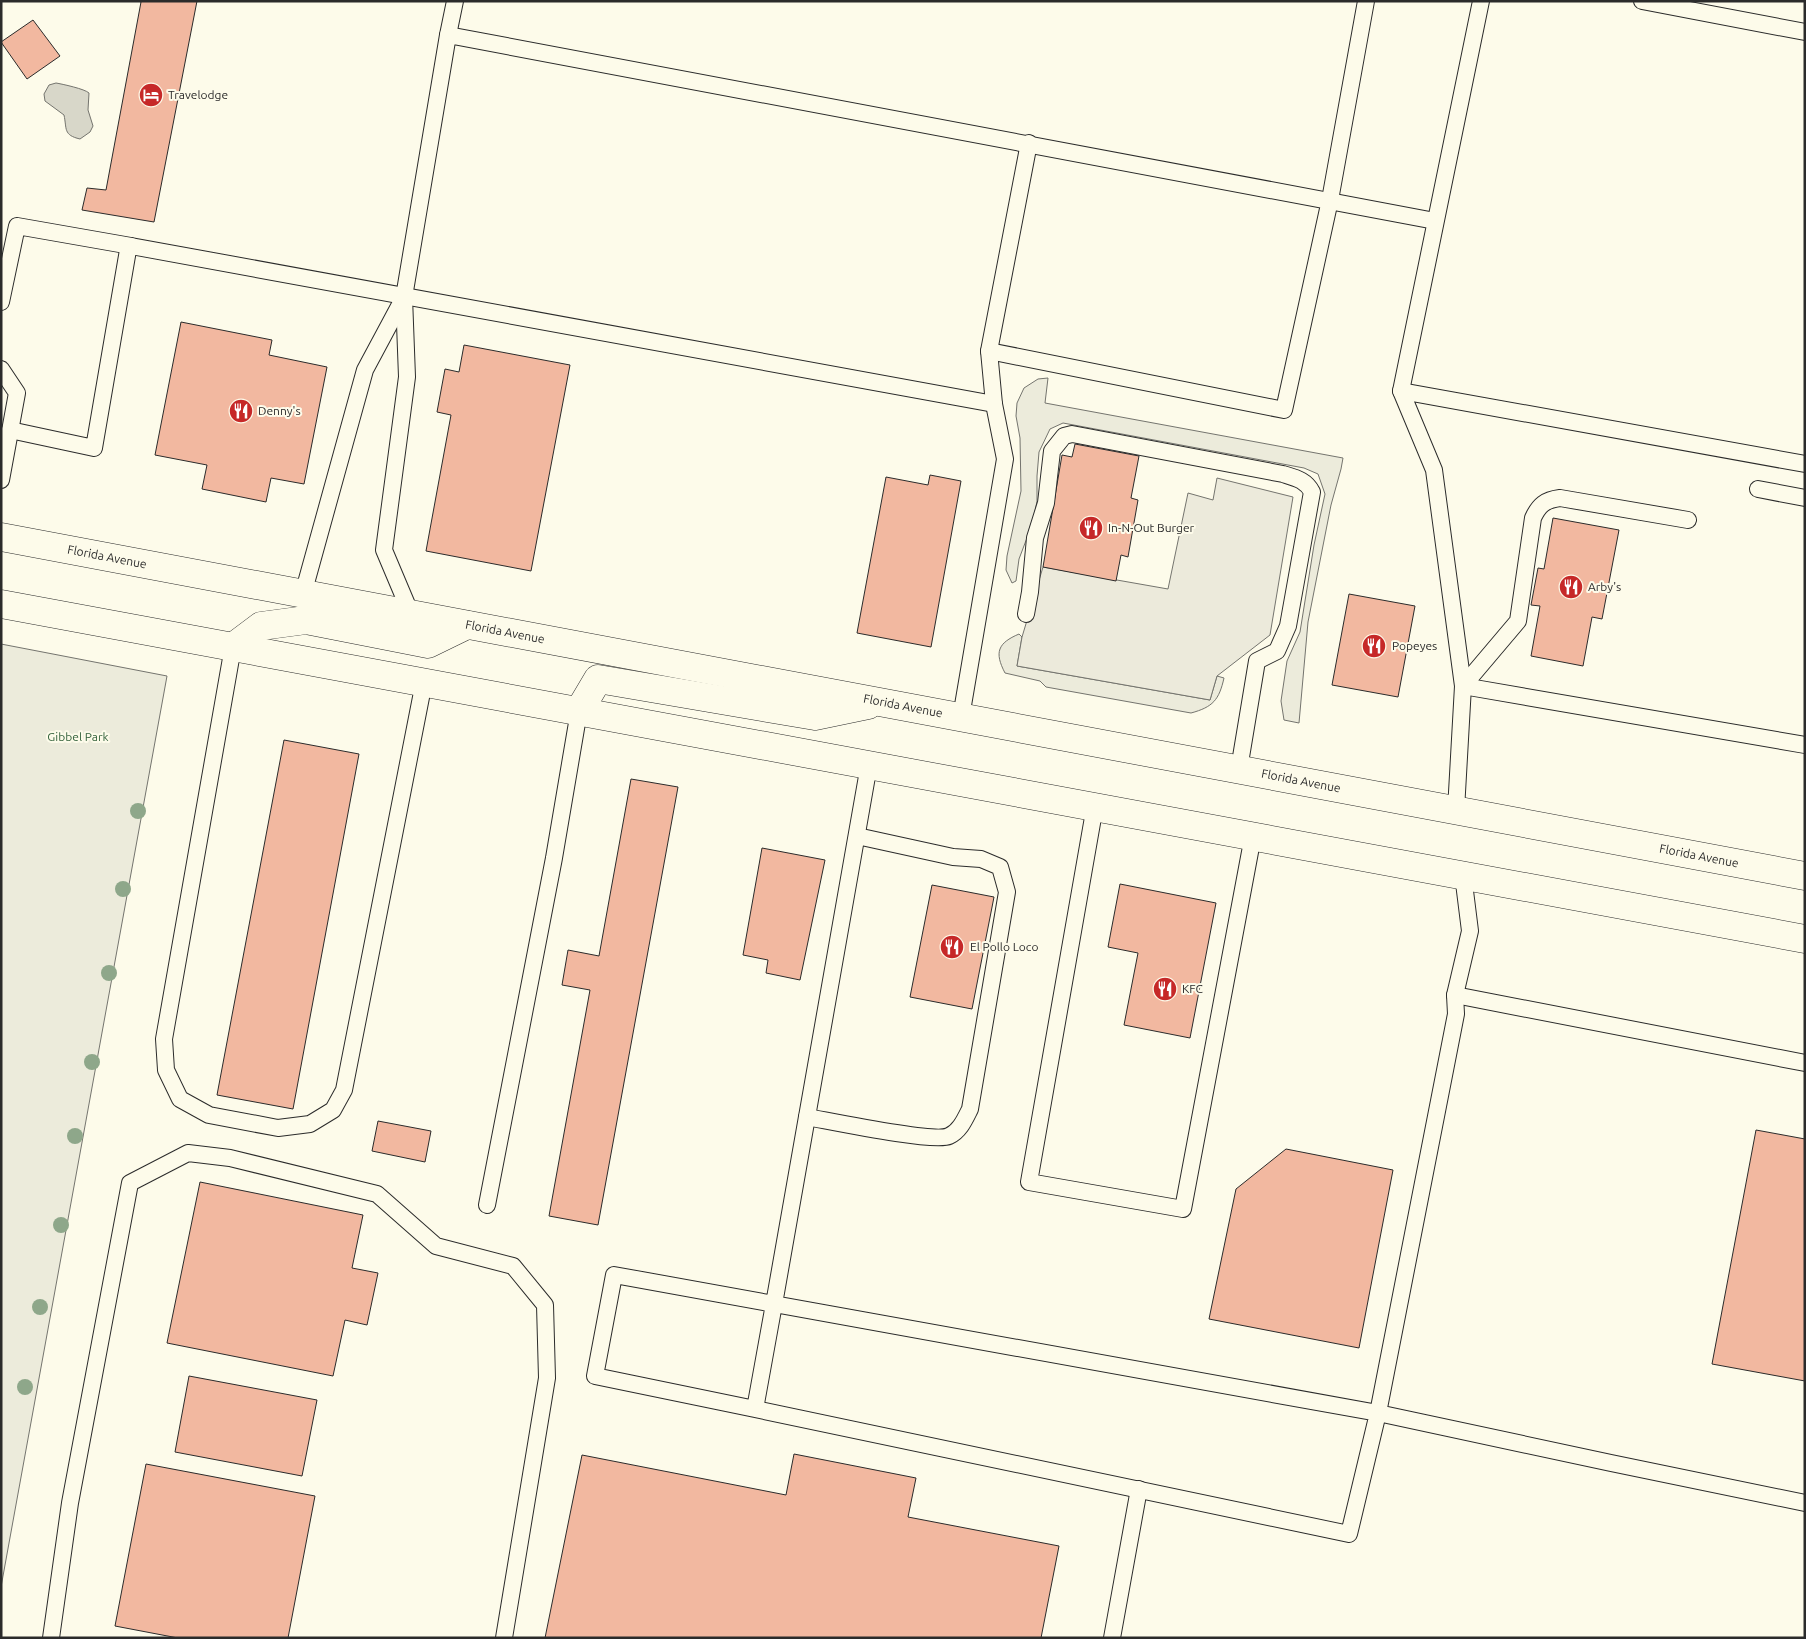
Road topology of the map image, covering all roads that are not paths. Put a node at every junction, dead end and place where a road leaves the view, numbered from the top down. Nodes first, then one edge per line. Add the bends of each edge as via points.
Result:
1 (455, 1) edge
2 (1366, 1) edge
3 (1481, 1) edge
4 (1642, 1) edge
5 (1805, 32) edge
6 (448, 35) junction
7 (1029, 143) junction
8 (1330, 200) junction
9 (1435, 221) junction
10 (131, 246) junction
11 (404, 297) junction
12 (1, 302) edge
13 (989, 350) junction
14 (1, 369) edge
15 (1401, 391) junction
16 (994, 404) junction
17 (10, 430) junction
18 (1805, 464) edge
19 (1, 480) edge
20 (1758, 489) dead end
21 (1805, 498) edge
22 (1688, 520) dead end
23 (1, 537) edge
24 (304, 594) junction
25 (1, 604) edge
26 (411, 614) junction
27 (1026, 614) dead end
28 (467, 625) junction
29 (232, 647) junction
30 (424, 682) junction
31 (1464, 686) junction
32 (880, 702) junction
33 (578, 711) junction
34 (961, 717) junction
35 (1805, 745) edge
36 (869, 765) junction
37 (1238, 769) junction
38 (1095, 806) junction
39 (1456, 810) junction
40 (857, 836) junction
41 (1253, 836) junction
42 (1464, 875) junction
43 (1805, 876) edge
44 (1805, 938) edge
45 (1455, 996) junction
46 (1805, 1063) edge
47 (807, 1117) junction
48 (487, 1205) dead end
49 (774, 1304) junction
50 (755, 1409) junction
51 (1378, 1413) junction
52 (1140, 1489) junction
53 (1805, 1502) edge
54 (51, 1638) edge
55 (504, 1638) edge
56 (1112, 1638) edge

1 - 6 lane
2 - 8 lane
3 - 9 lane
4 - 5 lane
6 - 7 lane
6 - 11 lane
7 - 8 lane
7 - 13 lane
8 - 9 lane
8 - 13 lane via 1284,410
9 - 15 lane
10 - 11 lane
10 - 12 lane via 17,226
10 - 17 lane via 94,448
11 - 16 lane
11 - 24 lane via 365,370
11 - 26 lane via 407,377 384,550
13 - 16 lane
14 - 17 lane via 17,394
15 - 18 lane
15 - 31 lane via 1434,470
16 - 34 lane via 1005,459
17 - 19 lane
20 - 21 lane
22 - 31 lane via 1560,498 1548,500 1538,507 1533,518 1518,621
23 - 24 main road, Florida Avenue
24 - 26 main road, Florida Avenue
25 - 29 main road
26 - 28 main road, Florida Avenue
27 - 37 lane via 1035,538 1046,503 1052,451 1064,436 1072,434 1283,474 1309,485 1312,492 1288,626 1276,651 1257,661
28 - 29 main road via 428,644 306,620 260,626
28 - 32 main road, Florida Avenue
29 - 30 main road
29 - 30 lane via 164,1039 166,1070 180,1099 209,1116 278,1128 310,1124 333,1110 344,1090
30 - 33 main road
31 - 35 lane
31 - 39 lane
32 - 33 main road via 815,716 598,680
32 - 34 main road, Florida Avenue
33 - 36 main road
33 - 48 lane via 554,858
34 - 37 main road, Florida Avenue
36 - 38 main road
36 - 40 lane
37 - 39 main road, Florida Avenue
38 - 41 main road
38 - 41 lane via 1029,1182 1182,1209
39 - 43 main road, Florida Avenue
40 - 47 lane
40 - 47 lane via 953,857 981,859 1000,867 1007,892 970,1109 961,1126 948,1136 927,1137
41 - 42 main road
42 - 44 main road
42 - 45 lane via 1470,932
45 - 46 lane
45 - 51 lane via 1456,1014
47 - 49 lane
49 - 50 lane
49 - 50 lane via 614,1275 595,1376
49 - 51 lane
50 - 52 lane
51 - 52 lane via 1349,1534
51 - 53 lane
52 - 56 lane
54 - 55 lane via 70,1502 130,1183 188,1153 230,1158 377,1194 436,1246 513,1266 545,1305 547,1378

